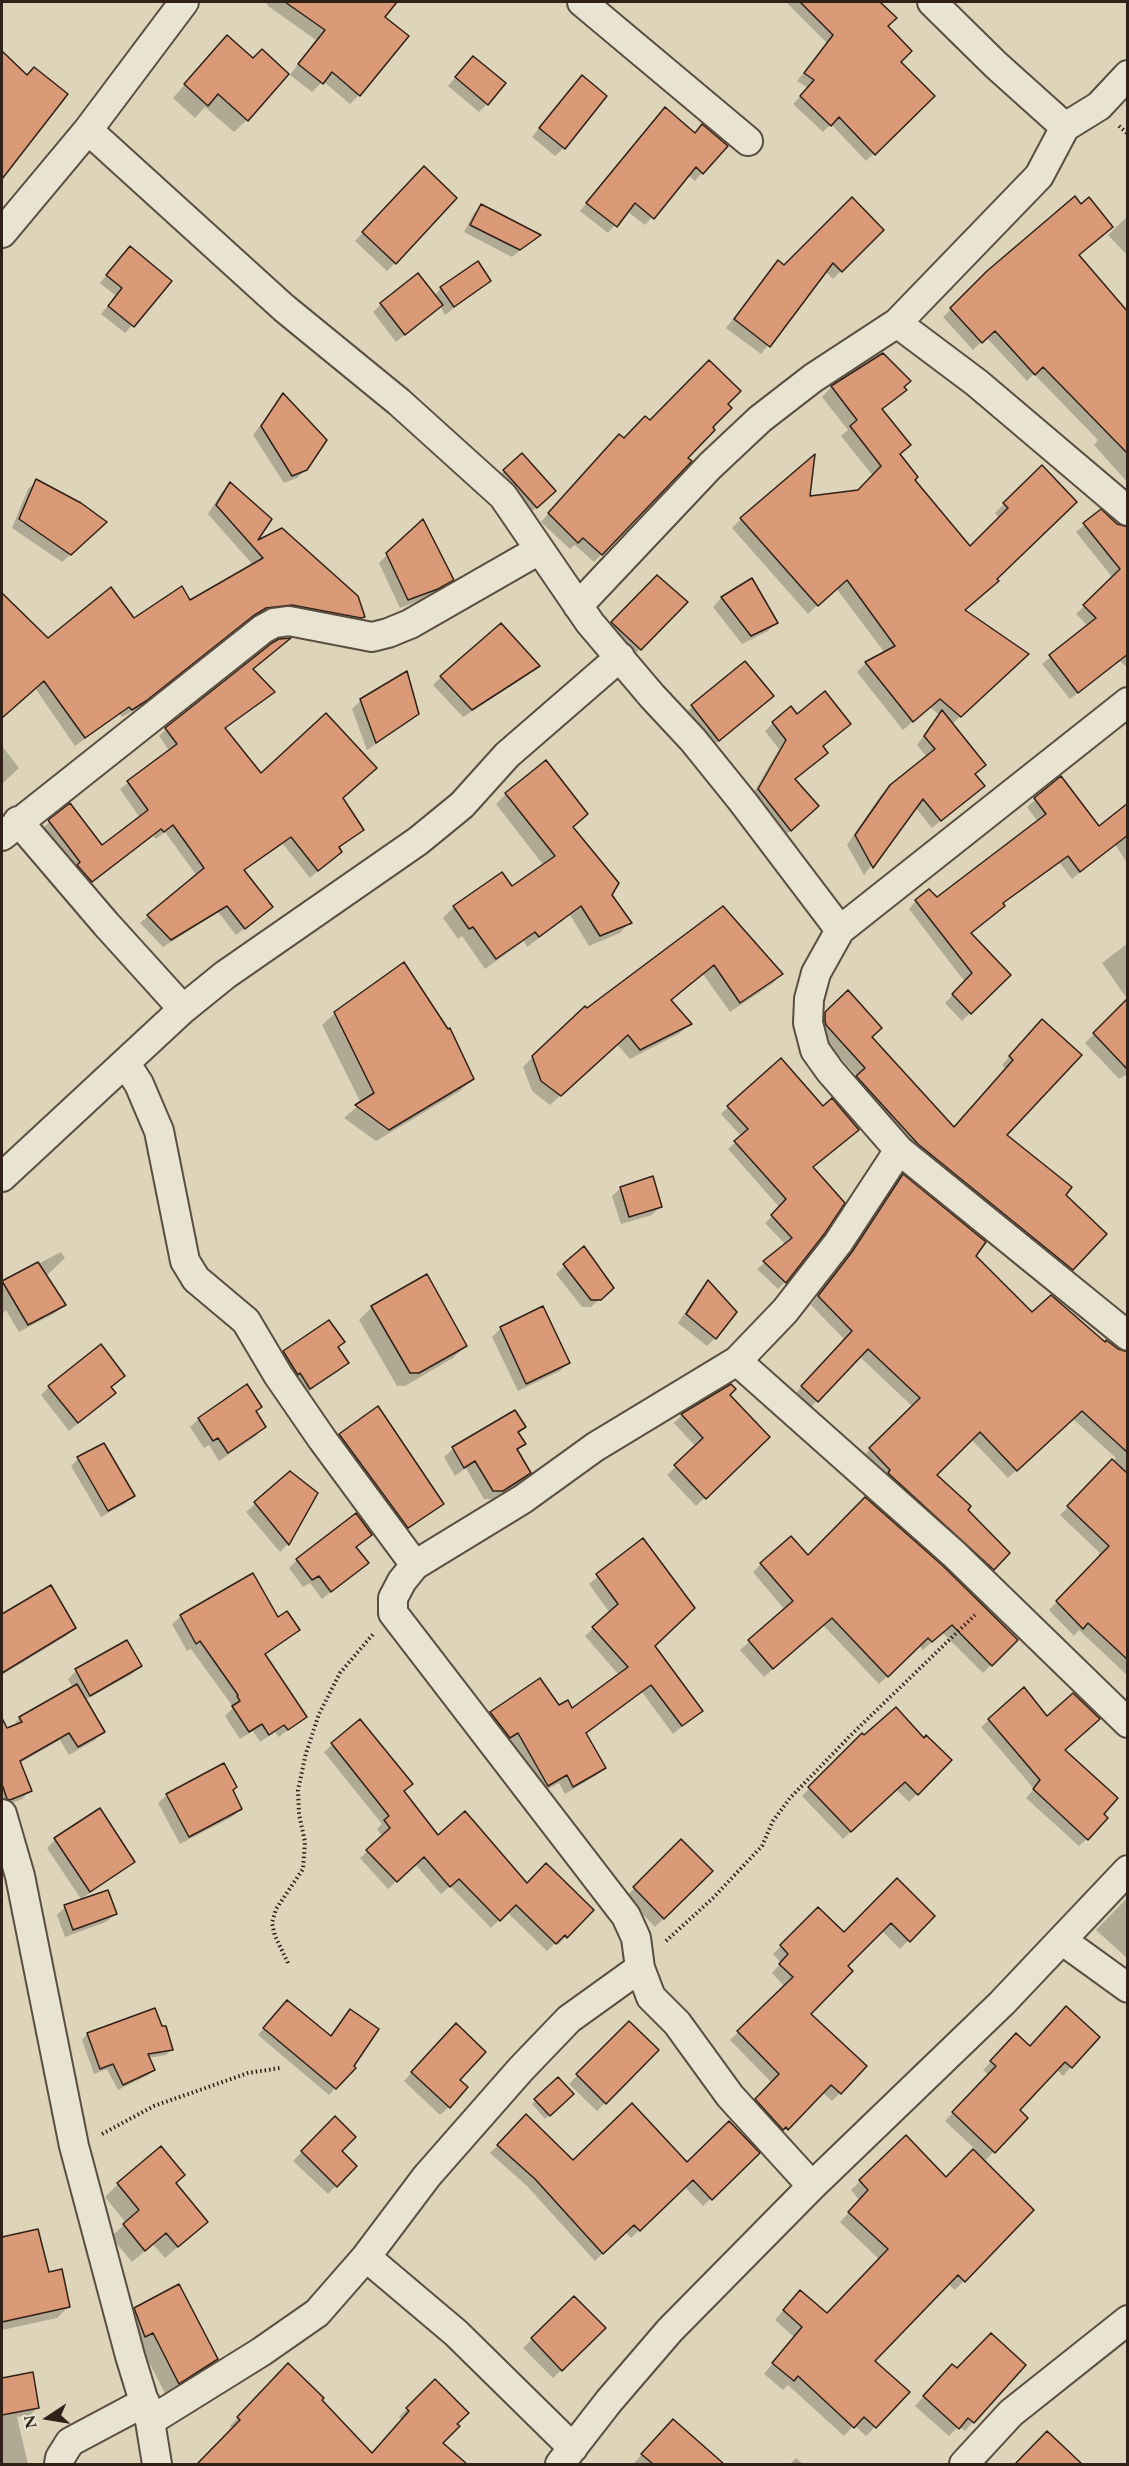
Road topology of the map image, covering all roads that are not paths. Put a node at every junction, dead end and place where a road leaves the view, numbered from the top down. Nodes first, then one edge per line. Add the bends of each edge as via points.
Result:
1 (184, 2) edge
2 (582, 2) edge
3 (932, 2) edge
4 (1128, 75) edge
5 (1065, 127) junction
6 (88, 130) junction
7 (748, 141) dead end
8 (2, 233) edge
9 (897, 323) junction
10 (1128, 512) edge
11 (539, 550) junction
12 (578, 606) junction
13 (620, 657) junction
14 (1128, 702) edge
15 (10, 828) edge
16 (840, 930) junction
17 (183, 1009) junction
18 (126, 1064) junction
19 (899, 1150) junction
20 (2, 1177) edge
21 (1128, 1336) edge
22 (736, 1360) junction
23 (415, 1565) junction
24 (1128, 1723) edge
25 (2, 1814) edge
26 (1128, 1870) edge
27 (1063, 1941) junction
28 (640, 1968) junction
29 (1128, 1988) edge
30 (812, 2186) junction
31 (366, 2257) junction
32 (1128, 2320) edge
33 (148, 2411) junction
34 (566, 2456) edge
35 (59, 2464) edge
36 (157, 2464) edge
37 (964, 2464) edge

1 - 6 street
2 - 7 street
3 - 5 street
4 - 5 street via 1099,106
5 - 9 street via 1039,176
6 - 8 street
6 - 11 street via 284,308 399,402 503,496
9 - 10 street via 977,383
9 - 12 street via 813,378 760,419 703,473
11 - 12 street
11 - 15 street via 388,633 372,637 289,621 274,623
12 - 13 street
13 - 16 street via 736,793
13 - 17 street via 507,755 462,805 418,841 225,975
14 - 16 street
15 - 17 street via 106,924
16 - 19 street via 816,973 809,999 808,1023 815,1050
17 - 18 street
18 - 20 street
18 - 23 street via 159,1131 185,1261 196,1279 246,1321 316,1430
19 - 21 street
19 - 22 street via 838,1243 785,1311
22 - 23 street
22 - 24 street via 954,1554
23 - 28 street via 393,1598 393,1613 610,1893 632,1926
25 - 33 street via 20,1876 74,2146
26 - 27 street
27 - 29 street
27 - 30 street
28 - 30 street via 651,1997 677,2023 730,2096
28 - 31 street via 569,2019 521,2069 427,2176
30 - 34 street via 670,2330
31 - 33 street via 317,2313 261,2352
31 - 34 street via 456,2333
32 - 37 street via 1011,2413
33 - 35 street via 70,2442
33 - 36 street

